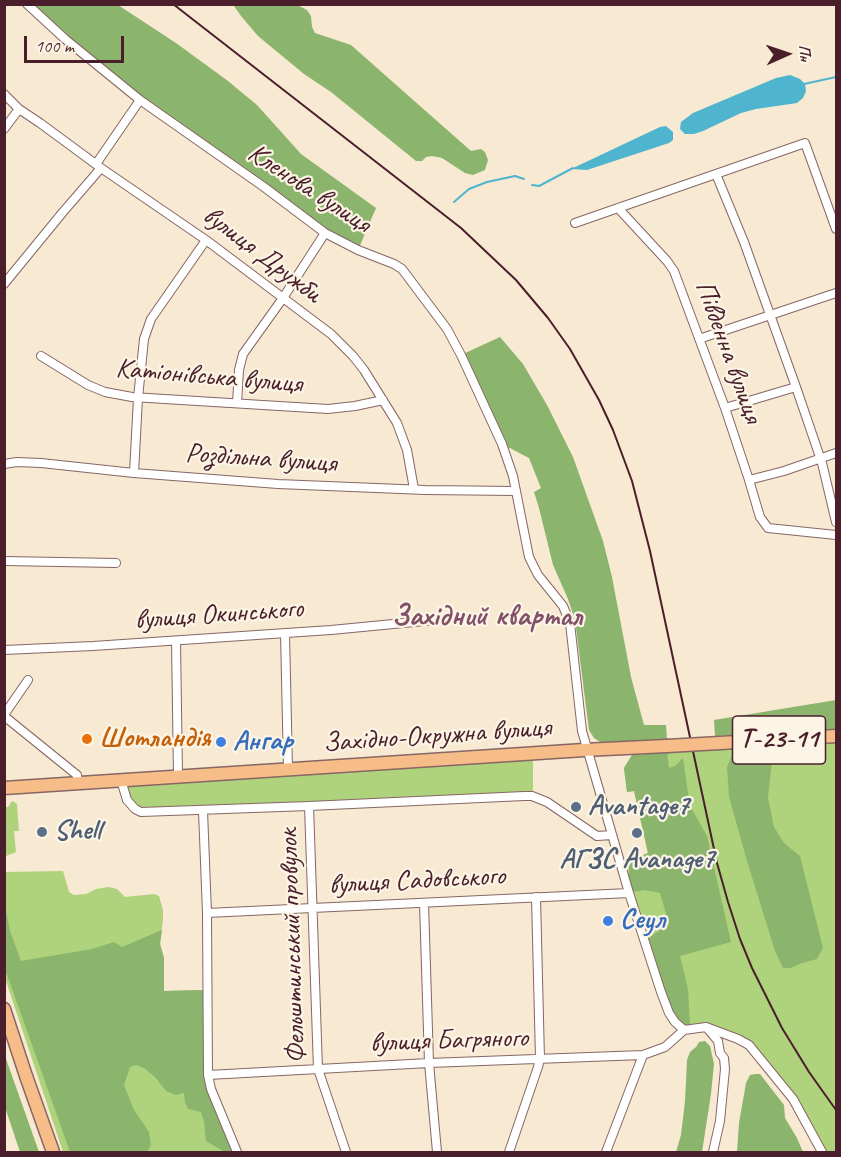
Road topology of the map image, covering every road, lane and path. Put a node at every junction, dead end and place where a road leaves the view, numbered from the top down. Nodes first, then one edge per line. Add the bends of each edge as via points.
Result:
1 (27, 4) edge
2 (4, 94) edge
3 (140, 100) junction
4 (19, 109) junction
5 (9, 123) edge
6 (98, 166) junction
7 (716, 174) junction
8 (618, 208) junction
9 (575, 224) dead end
10 (837, 229) edge
11 (325, 233) junction
12 (206, 240) junction
13 (4, 284) edge
14 (837, 293) edge
15 (283, 298) junction
16 (771, 316) junction
17 (699, 339) junction
18 (41, 356) dead end
19 (796, 387) junction
20 (138, 398) junction
21 (383, 400) junction
22 (237, 403) junction
23 (725, 408) junction
24 (837, 453) edge
25 (820, 458) junction
26 (4, 465) edge
27 (134, 472) junction
28 (749, 480) junction
29 (414, 489) junction
30 (515, 491) junction
31 (837, 522) edge
32 (837, 535) edge
33 (4, 561) edge
34 (116, 563) dead end
35 (435, 620) dead end
36 (285, 633) junction
37 (176, 641) junction
38 (4, 650) edge
39 (28, 680) dead end
40 (4, 715) edge
41 (837, 735) edge
42 (588, 750) junction
43 (288, 769) junction
44 (178, 776) junction
45 (121, 780) junction
46 (78, 783) junction
47 (4, 788) edge
48 (309, 806) junction
49 (203, 811) junction
50 (612, 835) junction
51 (629, 893) junction
52 (536, 897) junction
53 (424, 903) junction
54 (314, 908) junction
55 (207, 913) junction
56 (4, 1009) edge
57 (706, 1027) junction
58 (684, 1030) junction
59 (643, 1055) junction
60 (540, 1059) junction
61 (429, 1063) junction
62 (318, 1069) junction
63 (208, 1075) junction
64 (53, 1152) edge
65 (237, 1152) edge
66 (346, 1152) edge
67 (437, 1152) edge
68 (510, 1152) edge
69 (606, 1152) edge
70 (713, 1152) edge
71 (822, 1152) edge

1 - 3 street, Кленова вулиця
2 - 4 street, вулиця Дружби
3 - 6 street
3 - 11 street, Кленова вулиця
4 - 5 street
4 - 6 street, вулиця Дружби
6 - 12 street, вулиця Дружби
6 - 13 street
7 - 8 street
7 - 10 street via 805,143
7 - 16 street
8 - 9 street
8 - 17 street, Південна вулиця via 674,271
11 - 15 street
11 - 30 street, Кленова вулиця via 394,264 414,283 461,356 502,444
12 - 15 street, вулиця Дружби
12 - 20 street via 151,319 144,339
14 - 16 street
15 - 21 street, вулиця Дружби via 353,356
15 - 22 street via 243,354
16 - 17 street
16 - 19 street
17 - 23 street, Південна вулиця
18 - 20 street, Катіонівська вулиця via 88,385
19 - 23 street
19 - 25 street
20 - 22 street, Катіонівська вулиця
20 - 27 street
21 - 22 street, Катіонівська вулиця via 328,409
21 - 29 street, вулиця Дружби via 402,434
23 - 28 street, Південна вулиця
24 - 25 street
25 - 28 street
25 - 31 street
26 - 27 street, Роздільна вулиця via 41,463
27 - 29 street, Роздільна вулиця via 278,484
28 - 32 street, Південна вулиця via 760,518 768,528
29 - 30 street, Роздільна вулиця
30 - 42 street, Кленова вулиця via 529,557 563,606 570,623 582,731
33 - 34 street
35 - 36 street, вулиця Окинського
36 - 37 street, вулиця Окинського
36 - 43 street
37 - 38 street, вулиця Окинського
37 - 44 street
39 - 40 street
40 - 46 street via 77,775
41 - 42 main road, Західно-Окружна вулиця / Т-23-11, bridge
42 - 43 main road, Західно-Окружна вулиця / Т-23-11
42 - 50 street, Кленова вулиця
43 - 44 main road, Західно-Окружна вулиця / Т-23-11
44 - 45 main road, Західно-Окружна вулиця / Т-23-11
45 - 46 main road, Західно-Окружна вулиця / Т-23-11
45 - 49 street via 128,800 141,812
46 - 47 main road, Західно-Окружна вулиця / Т-23-11
48 - 49 street
48 - 50 street via 532,796 597,836
48 - 54 street, Фельштинський провулок
49 - 55 street
50 - 51 street, Кленова вулиця
51 - 52 street, вулиця Садовського
51 - 58 street, Кленова вулиця via 661,992 675,1022
52 - 53 street, вулиця Садовського
52 - 60 street
53 - 54 street, вулиця Садовського
53 - 61 street
54 - 55 street, вулиця Садовського
54 - 62 street, Фельштинський провулок
55 - 63 street
56 - 64 main road
57 - 58 street
57 - 70 street via 718,1041 725,1069
57 - 71 street via 749,1045 793,1099
58 - 59 street, вулиця Багряного via 665,1047
59 - 60 street, вулиця Багряного
59 - 69 street
60 - 61 street, вулиця Багряного
60 - 68 street
61 - 62 street, вулиця Багряного
61 - 67 street
62 - 63 street, вулиця Багряного
62 - 66 street, Фельштинський провулок
63 - 65 street

